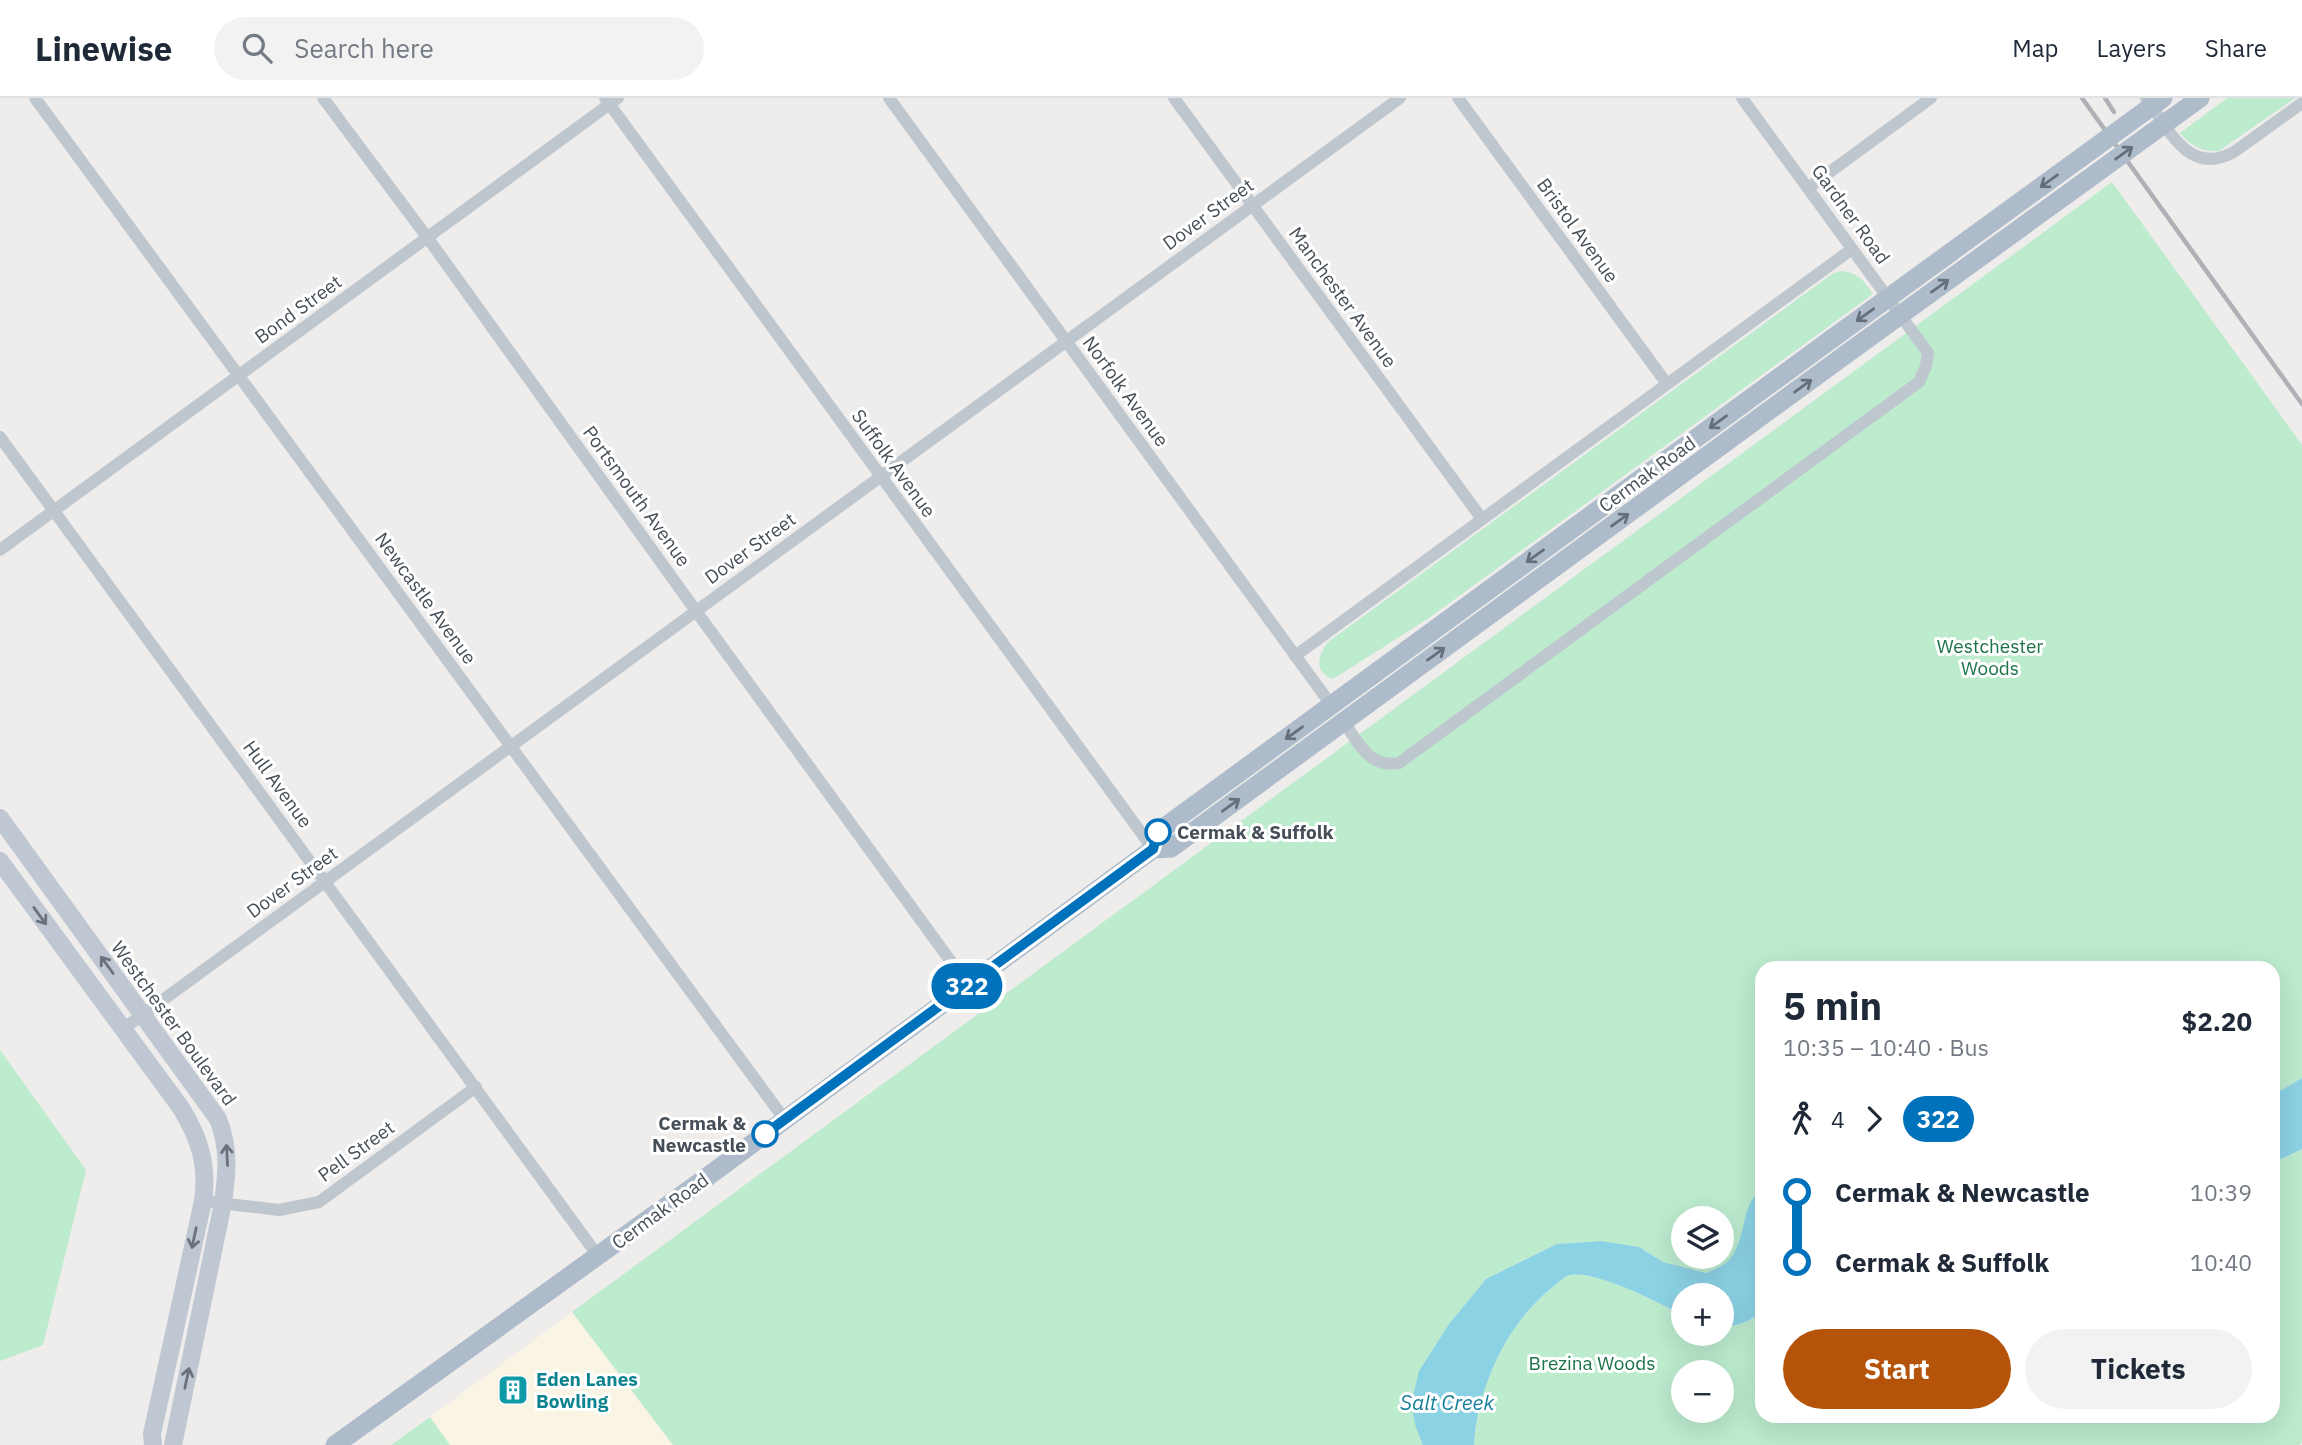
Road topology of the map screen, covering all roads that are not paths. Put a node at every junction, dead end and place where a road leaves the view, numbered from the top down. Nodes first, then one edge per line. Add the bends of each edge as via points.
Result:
1 (35, 98) edge
2 (323, 98) edge
3 (889, 98) edge
4 (1174, 98) edge
5 (1400, 98) edge
6 (1458, 98) edge
7 (1742, 98) edge
8 (1931, 98) edge
9 (2146, 98) edge
10 (2164, 98) edge
11 (2200, 98) edge
12 (611, 100) edge
13 (2302, 103) edge
14 (1808, 188) junction
15 (1252, 206) junction
16 (428, 237) junction
17 (1852, 249) junction
18 (1067, 341) junction
19 (239, 376) junction
20 (1667, 384) junction
21 (0, 437) edge
22 (880, 477) junction
23 (54, 511) junction
24 (1482, 519) junction
25 (0, 550) edge
26 (696, 611) junction
27 (1295, 656) junction
28 (1332, 706) junction
29 (1345, 722) junction
30 (511, 746) junction
31 (0, 818) edge
32 (1153, 849) junction
33 (0, 861) edge
34 (325, 881) junction
35 (968, 985) junction
36 (143, 1014) junction
37 (123, 1029) junction
38 (476, 1087) junction
39 (785, 1120) junction
40 (202, 1201) junction
41 (223, 1203) junction
42 (598, 1256) junction
43 (153, 1445) edge
44 (173, 1445) edge
45 (335, 1445) edge

1 - 19 street, Newcastle Avenue
2 - 16 street, Portsmouth Avenue
3 - 18 street, Norfolk Avenue
4 - 15 street, Manchester Avenue
5 - 15 street, Dover Street
6 - 20 street, Bristol Avenue
7 - 14 street, Gardner Road
8 - 14 street
9 - 13 street via 2183,148 2203,160 2234,152
10 -> 28 main road, Cermak Road, bridge
29 -> 11 main road, Cermak Road, bridge
12 - 16 street, Bond Street
12 - 22 street, Suffolk Avenue
14 - 17 street, Gardner Road
15 - 18 street, Dover Street
15 - 24 street, Manchester Avenue
16 - 19 street, Bond Street
16 - 26 street, Portsmouth Avenue
17 - 20 street
17 - 29 street, Gardner Road via 1928,353 1919,382 1399,763 1385,765 1372,758
18 - 22 street, Dover Street
18 - 27 street, Norfolk Avenue
19 - 23 street, Bond Street
19 - 30 street, Newcastle Avenue
20 - 24 street
21 - 23 street, Hull Avenue
22 - 26 street, Dover Street
22 - 32 street, Suffolk Avenue
23 - 25 street, Bond Street
23 - 34 street, Hull Avenue
24 - 27 street
26 - 30 street, Dover Street
26 - 35 street, Portsmouth Avenue
27 - 28 street, Norfolk Avenue
28 -> 32 main road, Cermak Road via 1158,832
32 -> 29 main road, Cermak Road via 1171,849
30 - 34 street, Dover Street
30 - 39 street, Newcastle Avenue
36 -> 31 street, Westchester Boulevard
32 - 35 main road, Cermak Road
33 -> 37 street
34 - 36 street, Dover Street
34 - 38 street, Hull Avenue
35 - 39 main road, Cermak Road
36 - 37 street, Dover Street
41 -> 36 street, Westchester Boulevard via 228,1163 218,1119
37 - 40 street via 194,1128 205,1168
38 - 41 street, Pell Street via 319,1202 279,1210
38 - 42 street, Hull Avenue
39 - 42 main road, Cermak Road
40 - 41 street, Pell Street
40 -> 43 street
44 -> 41 street, Westchester Boulevard
42 - 45 main road, Cermak Road

